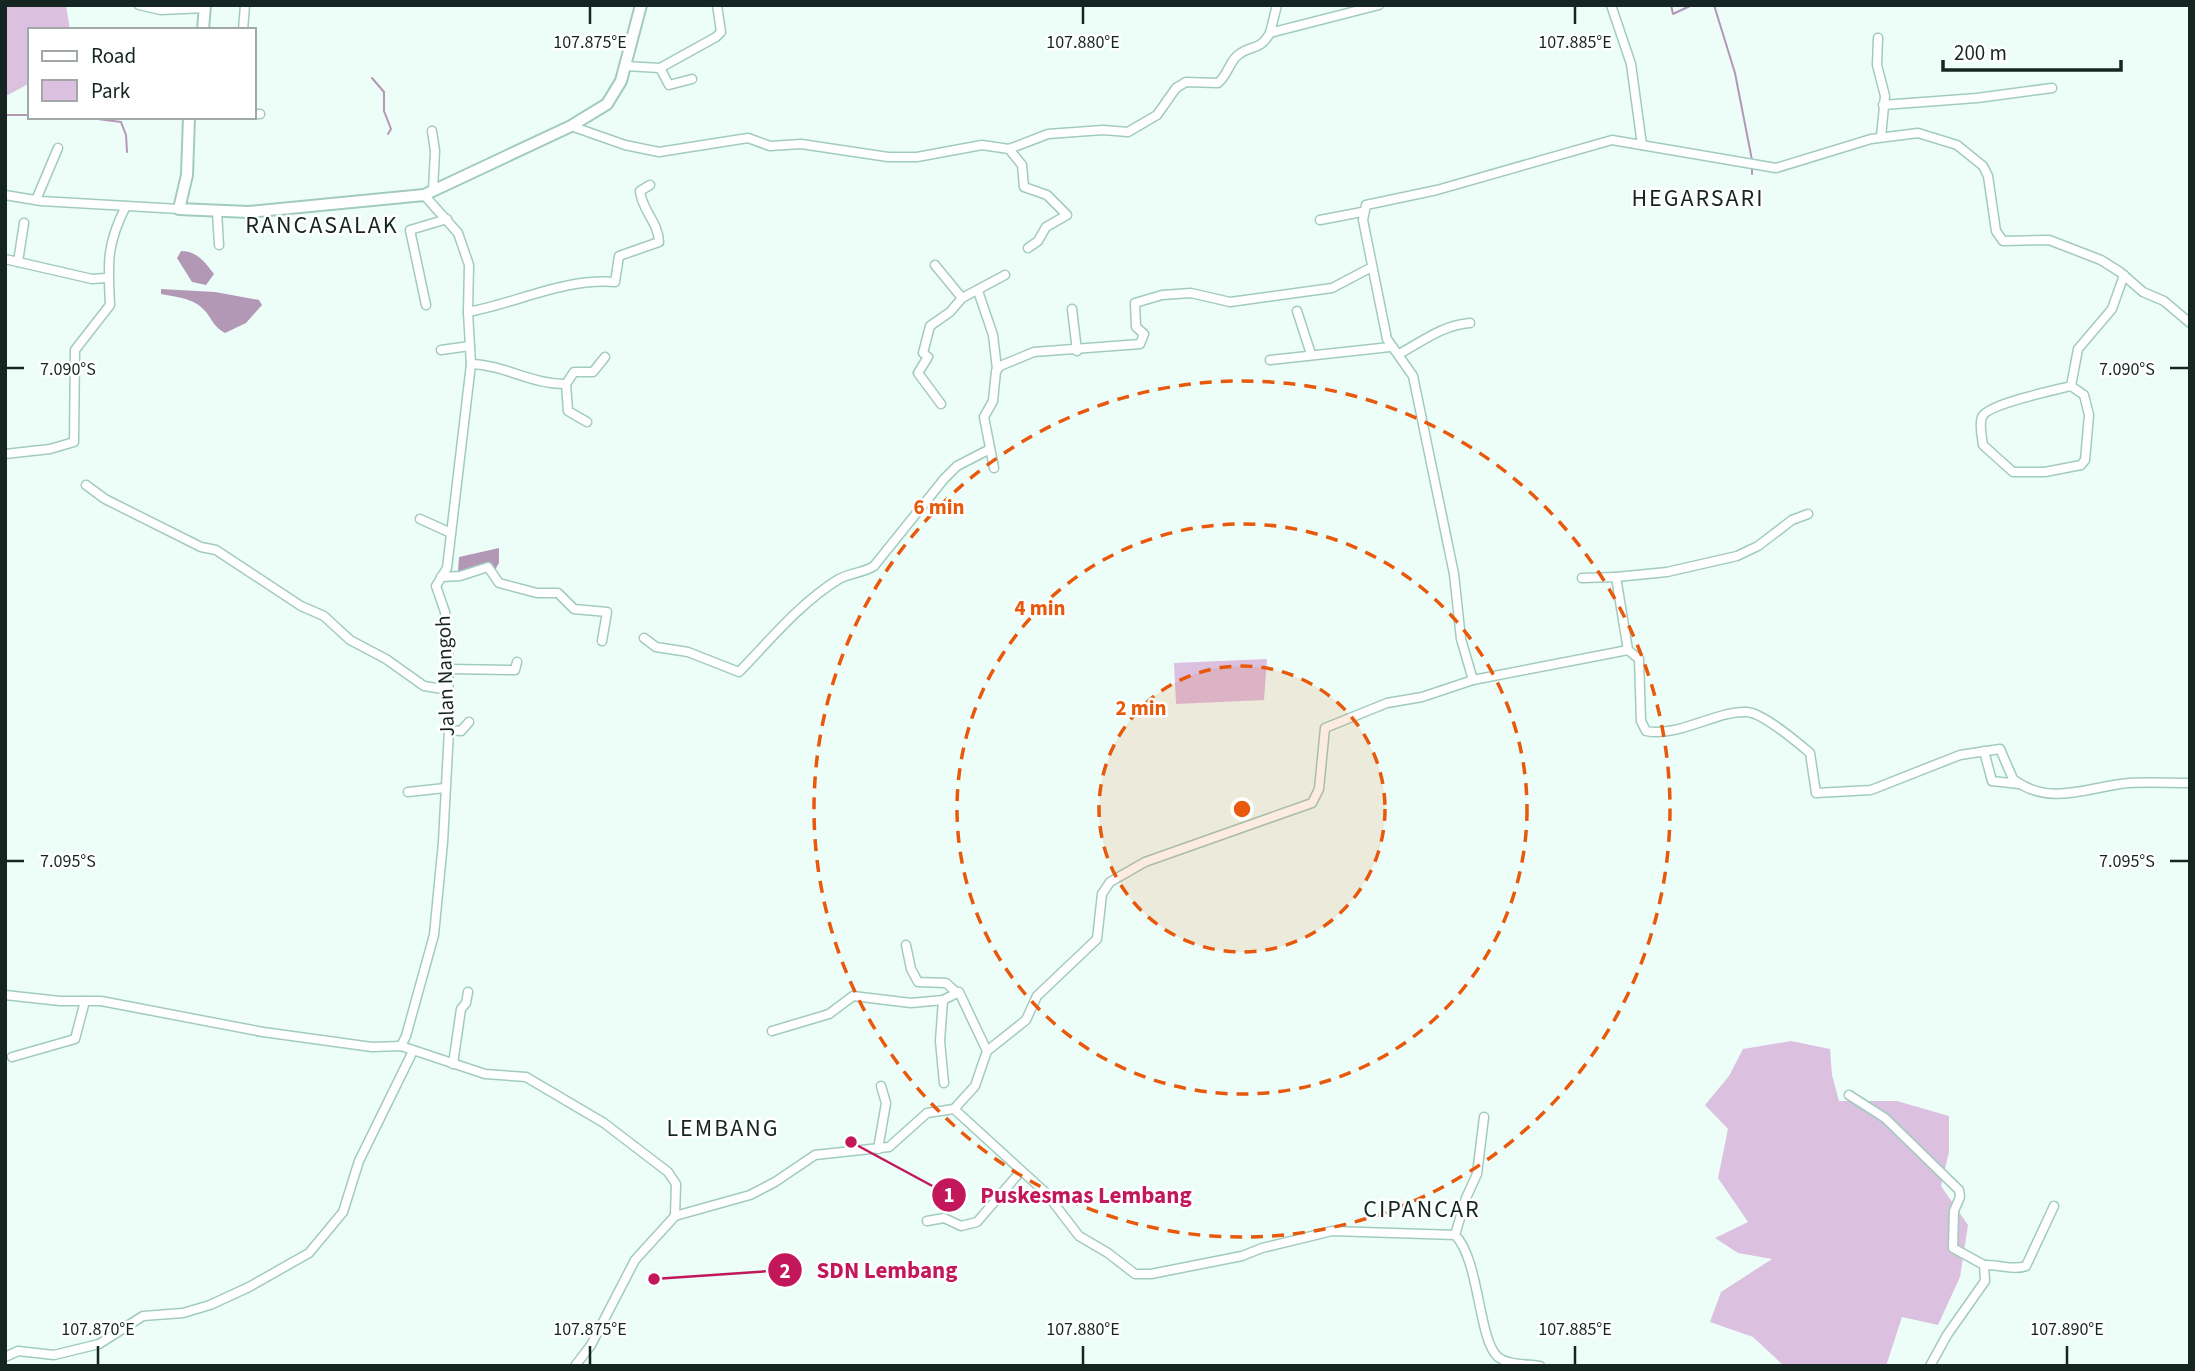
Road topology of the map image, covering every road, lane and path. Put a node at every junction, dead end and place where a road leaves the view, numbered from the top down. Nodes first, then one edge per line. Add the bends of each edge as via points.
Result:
1 (139, 5) edge
2 (245, 5) edge
3 (641, 5) edge
4 (717, 5) edge
5 (1277, 5) edge
6 (1379, 5) edge
7 (1611, 5) edge
8 (205, 7) edge
9 (203, 28) edge
10 (243, 28) edge
11 (1270, 33) junction
12 (1878, 38) dead end
13 (625, 66) junction
14 (660, 68) junction
15 (692, 79) dead end
16 (2052, 88) dead end
17 (1883, 105) junction
18 (189, 119) edge
19 (571, 126) junction
20 (432, 131) dead end
21 (1881, 137) junction
22 (1642, 145) junction
23 (58, 148) dead end
24 (1009, 149) junction
25 (649, 184) dead end
26 (429, 193) junction
27 (5, 195) edge
28 (36, 200) junction
29 (126, 206) junction
30 (179, 209) junction
31 (217, 211) junction
32 (1362, 212) junction
33 (447, 219) junction
34 (1320, 220) dead end
35 (23, 223) dead end
36 (219, 245) dead end
37 (1028, 248) dead end
38 (5, 259) edge
39 (18, 262) junction
40 (935, 265) dead end
41 (1372, 267) junction
42 (1005, 275) dead end
43 (2124, 275) junction
44 (106, 278) junction
45 (978, 292) junction
46 (962, 298) junction
47 (426, 305) dead end
48 (1072, 309) dead end
49 (1297, 311) dead end
50 (467, 312) junction
51 (1470, 323) dead end
52 (2190, 323) edge
53 (470, 346) junction
54 (1390, 347) junction
55 (441, 350) dead end
56 (1077, 351) junction
57 (1311, 354) junction
58 (1399, 355) junction
59 (605, 357) dead end
60 (1270, 360) dead end
61 (471, 364) junction
62 (997, 369) junction
63 (566, 384) junction
64 (2071, 386) junction
65 (941, 404) dead end
66 (587, 422) dead end
67 (990, 449) junction
68 (5, 454) edge
69 (994, 468) dead end
70 (86, 485) dead end
71 (1808, 514) dead end
72 (420, 519) dead end
73 (451, 533) junction
74 (441, 577) junction
75 (1616, 577) junction
76 (1582, 578) dead end
77 (644, 638) dead end
78 (602, 641) dead end
79 (1628, 650) junction
80 (517, 662) dead end
81 (449, 669) junction
82 (1473, 680) junction
83 (449, 690) junction
84 (469, 722) dead end
85 (449, 730) junction
86 (1984, 751) junction
87 (2190, 783) edge
88 (2020, 784) junction
89 (445, 788) junction
90 (408, 792) dead end
91 (906, 945) dead end
92 (468, 992) dead end
93 (956, 992) junction
94 (5, 995) edge
95 (85, 1000) junction
96 (943, 1000) junction
97 (772, 1031) dead end
98 (401, 1046) junction
99 (413, 1051) junction
100 (986, 1051) junction
101 (12, 1057) dead end
102 (453, 1064) junction
103 (944, 1083) dead end
104 (881, 1086) dead end
105 (1849, 1095) dead end
106 (954, 1109) junction
107 (1484, 1117) dead end
108 (878, 1149) junction
109 (1020, 1172) junction
110 (2054, 1206) dead end
111 (675, 1216) junction
112 (927, 1221) dead end
113 (1455, 1235) junction
114 (1984, 1265) junction
115 (5, 1357) edge
116 (575, 1366) edge
117 (1540, 1366) edge
118 (1930, 1366) edge

1 - 8 street via 161,10
2 - 10 street
3 - 13 main road
4 - 14 street via 721,32
5 - 11 street
6 - 11 street
7 - 22 street via 1631,64
8 - 9 main road
11 - 24 street via 1263,46 1238,55 1218,83 1194,81 1176,88 1165,108 1136,130 1048,134
12 - 17 street
13 - 14 street
13 - 19 main road via 607,104
14 - 15 street via 667,85
16 - 17 street
17 - 21 street
18 - 30 main road via 186,182
19 - 24 street via 659,152 748,138 770,146 801,144 888,157 917,157 982,145
19 - 26 main road
20 - 26 street via 435,151
21 - 22 street via 1776,168
21 - 43 street via 1918,133 1957,145 1988,176 1996,231 2003,241 2049,240 2101,260
22 - 32 street via 1601,141 1437,190 1379,201 1366,205
23 - 28 street
24 - 37 street via 1022,165 1024,187 1047,195 1067,215 1046,228
25 - 50 street via 640,191 641,205 658,228 659,240 619,256 615,282 593,280
26 - 31 main road via 395,200
26 - 33 street, Jalan Nangoh
27 - 28 street
28 - 29 street
29 - 30 street
29 - 44 street via 108,257
30 - 31 main road
31 - 36 street
32 - 34 street
32 - 41 street
33 - 47 street via 410,230
33 - 50 street, Jalan Nangoh via 468,256
35 - 39 street
38 - 39 street
39 - 44 street
40 - 46 street
41 - 54 street
41 - 56 street via 1332,288 1230,302 1191,293 1146,298 1135,303 1136,327 1144,334 1140,344
42 - 45 street
43 - 52 street
43 - 64 street via 2112,309 2078,349
44 - 68 street via 110,305 75,350 74,442
45 - 46 street
45 - 62 street via 993,335
46 - 65 street via 930,326 923,353 928,357 918,373
48 - 56 street
49 - 57 street
50 - 53 street, Jalan Nangoh
51 - 58 street via 1455,324 1421,339
53 - 55 street
53 - 61 street, Jalan Nangoh
54 - 57 street
54 - 58 street
56 - 62 street via 1034,352
57 - 60 street
58 - 82 street via 1413,376 1454,574 1461,639
59 - 63 street via 593,372 574,372
61 - 63 street via 502,368 550,385
61 - 73 street, Jalan Nangoh
62 - 67 street via 993,401 984,417
63 - 66 street via 568,411
64 - 64 street via 1987,412 1981,420 1983,445 2013,472 2081,465 2090,415 2084,394
67 - 69 street
67 - 77 street via 950,473 874,566 842,578 816,595 739,671 656,646
70 - 83 street via 201,547 216,550 301,607 324,616 350,640 425,686
71 - 75 street via 1737,556 1667,572
72 - 73 street
73 - 74 street, Jalan Nangoh via 447,568
74 - 78 street via 488,567 499,583 537,593 558,593 576,610 607,612
74 - 81 street, Jalan Nangoh via 436,586 445,612
75 - 76 street
75 - 79 street
79 - 82 street
79 - 86 street via 1639,659 1641,721 1646,731 1753,714 1810,753 1816,793 1871,790 1960,755
80 - 81 street via 515,670
81 - 83 street, Jalan Nangoh
82 - 100 street via 1387,703 1328,726 1319,789 1311,803 1155,858 1110,882 1102,894 1097,939 1037,996 1026,1020
83 - 85 street, Jalan Nangoh
84 - 85 street via 461,731
85 - 89 street, Jalan Nangoh
86 - 88 street via 2001,749 2009,775
86 - 88 street via 1992,781
87 - 88 street via 2127,783 2077,794 2038,791
89 - 90 street
89 - 98 street, Jalan Nangoh via 434,935
91 - 93 street via 918,982 946,983
92 - 102 street
93 - 96 street
93 - 100 street via 962,994
94 - 95 street
95 - 98 street via 310,1040
95 - 101 street via 75,1039
96 - 97 street via 911,1003 853,996 829,1014
96 - 103 street
98 - 99 street
99 - 102 street
99 - 115 street via 359,1161 343,1212 303,1257 210,1305 183,1313 143,1316 99,1344 54,1356 18,1351
100 - 106 street via 975,1086
102 - 111 street via 485,1074 526,1077 604,1123 668,1172 676,1184
104 - 108 street via 886,1103
105 - 114 street via 1885,1118 1959,1190 1953,1248
106 - 108 street via 927,1112 893,1144
106 - 109 street
107 - 113 street via 1477,1174
108 - 111 street via 815,1155 750,1195
109 - 112 street via 976,1222 961,1226 944,1218
109 - 113 street via 1053,1201 1079,1236 1135,1274 1242,1256 1332,1231
110 - 114 street via 2026,1266
111 - 116 street via 635,1260 591,1345
113 - 117 street via 1468,1259 1492,1349 1506,1361
114 - 118 street via 1985,1281

